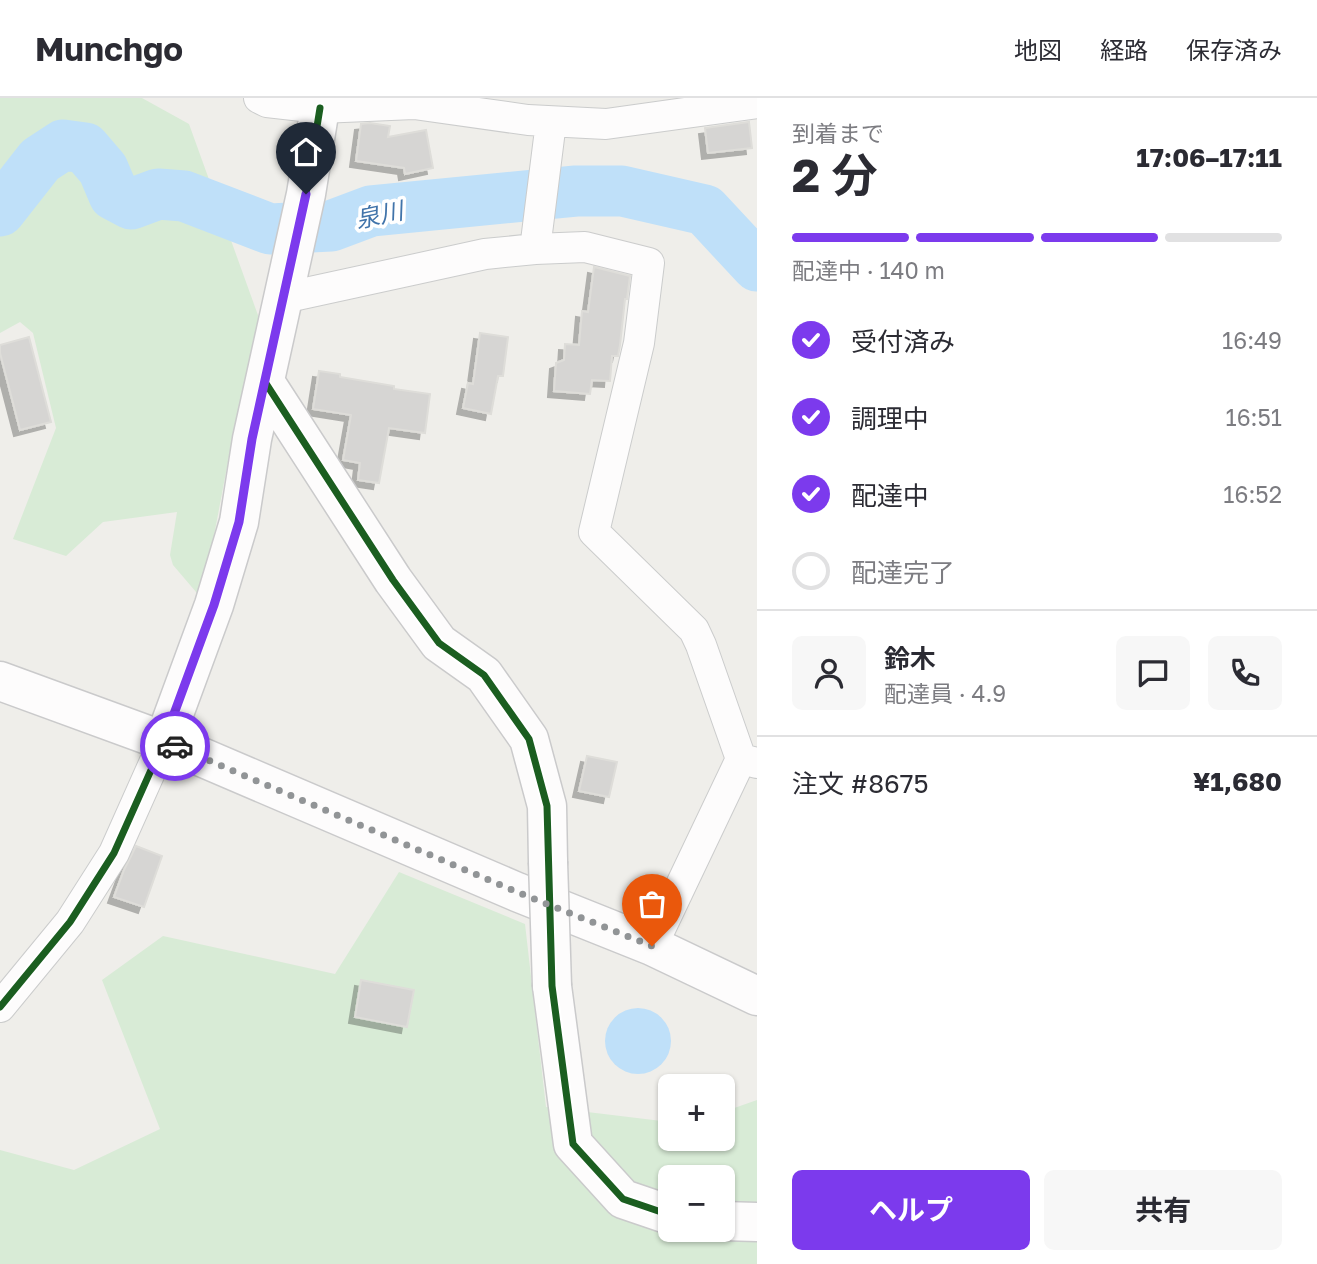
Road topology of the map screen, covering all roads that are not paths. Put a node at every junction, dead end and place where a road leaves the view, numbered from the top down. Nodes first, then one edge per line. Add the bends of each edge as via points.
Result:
1 (259, 98) edge
2 (757, 103) edge
3 (320, 108) junction
4 (542, 120) edge
5 (536, 249) junction
6 (283, 298) junction
7 (265, 382) junction
8 (0, 681) edge
9 (164, 741) junction
10 (749, 761) edge
11 (652, 946) junction
12 (757, 996) edge
13 (0, 1007) edge
14 (658, 1211) edge
15 (735, 1221) edge
16 (757, 1222) edge

1 - 3 street
2 - 4 street via 606,124
3 - 4 street via 414,104
3 - 6 street
4 - 5 street
5 - 6 street via 485,254
5 - 10 street via 585,247 649,263 639,344 594,532 694,630
6 - 7 street
7 - 9 street via 239,522
7 - 14 street, bridge via 439,643 484,675 529,739 547,806 552,986 573,1144 623,1199
8 - 9 street
9 - 11 street
9 - 13 street via 114,853 71,922
10 - 11 street
11 - 12 street
15 - 16 street

